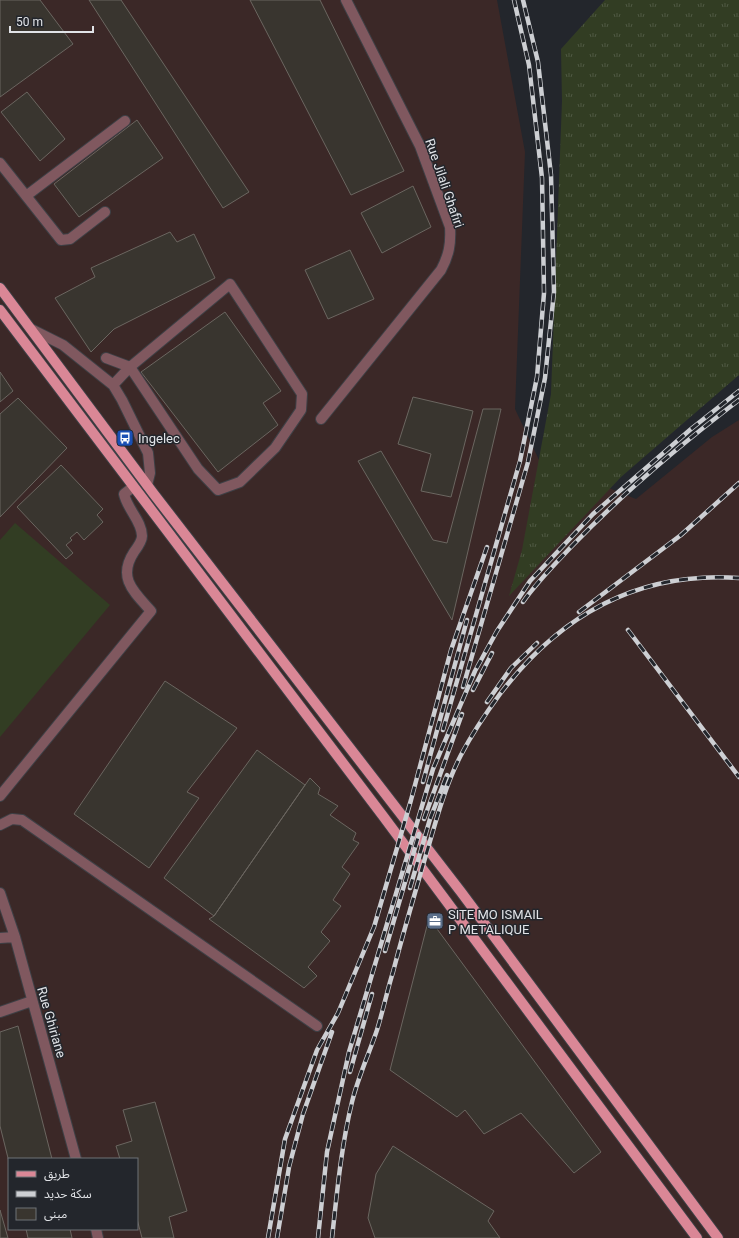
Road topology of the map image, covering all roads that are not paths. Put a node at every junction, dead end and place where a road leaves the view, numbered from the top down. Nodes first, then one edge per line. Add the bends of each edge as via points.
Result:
1 (346, 0) edge
2 (125, 121) dead end
3 (0, 163) edge
4 (26, 196) junction
5 (105, 212) dead end
6 (0, 288) edge
7 (0, 310) edge
8 (31, 329) junction
9 (106, 358) dead end
10 (130, 367) junction
11 (113, 386) junction
12 (321, 419) dead end
13 (147, 485) junction
14 (133, 487) junction
15 (0, 796) edge
16 (1, 822) edge
17 (0, 893) edge
18 (15, 937) junction
19 (0, 938) edge
20 (32, 1001) junction
21 (0, 1012) edge
22 (317, 1026) dead end
23 (76, 1158) edge
24 (697, 1238) edge
25 (718, 1238) edge

1 - 12 street, Rue Jilali Ghafiri via 420,146 450,227 451,241 449,254 441,270
2 - 4 street
3 - 4 street
4 - 5 street via 58,238 64,241
6 - 8 main road
7 - 14 main road
8 - 11 street via 63,345
8 - 13 main road
9 - 10 street
10 - 10 street via 230,284 302,394 301,410 275,448 240,482 218,490 198,469
10 - 11 street
11 - 13 street via 148,453 150,473
13 - 25 main road via 457,885
14 - 15 street via 124,494 126,504 142,528 142,538 127,563 127,577 133,591 151,611
14 - 24 main road via 383,816
16 - 22 street via 22,820
17 - 18 street, Rue Ghiriane
18 - 19 street
18 - 20 street, Rue Ghiriane
20 - 21 street
20 - 23 street, Rue Ghiriane

